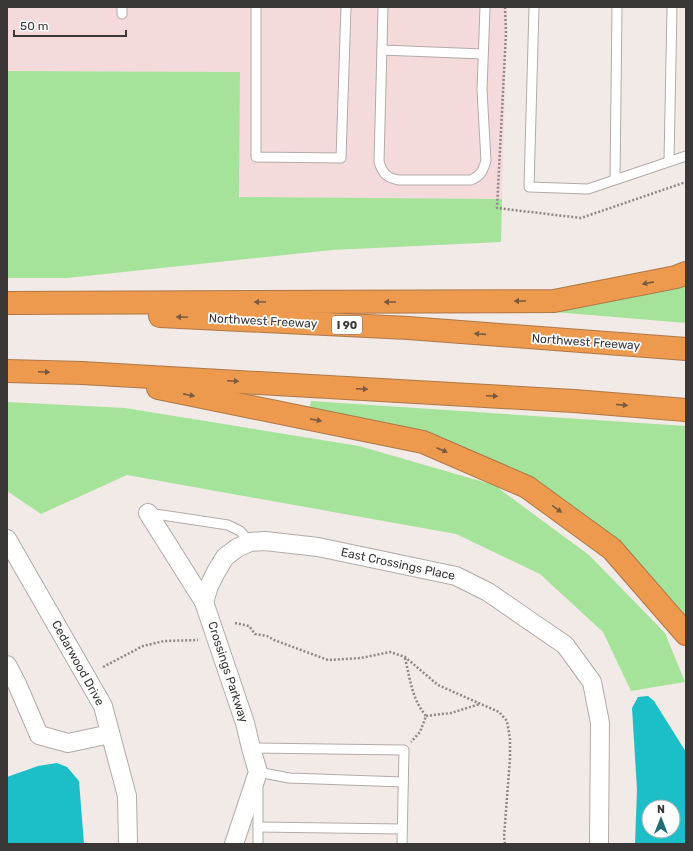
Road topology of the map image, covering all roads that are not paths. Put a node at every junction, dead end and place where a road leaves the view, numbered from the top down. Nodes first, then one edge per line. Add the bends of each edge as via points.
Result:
1 (256, 7) edge
2 (346, 7) edge
3 (383, 7) edge
4 (486, 7) edge
5 (534, 7) edge
6 (617, 7) edge
7 (672, 7) edge
8 (382, 50) junction
9 (483, 54) junction
10 (686, 156) edge
11 (669, 161) junction
12 (615, 179) junction
13 (686, 273) edge
14 (7, 302) edge
15 (7, 308) edge
16 (686, 349) edge
17 (7, 370) edge
18 (82, 373) junction
19 (686, 410) edge
20 (148, 513) joint
21 (7, 539) edge
22 (250, 542) junction
23 (204, 602) junction
24 (686, 634) edge
25 (7, 666) edge
26 (110, 734) junction
27 (251, 748) junction
28 (258, 772) junction
29 (403, 782) junction
30 (258, 827) junction
31 (402, 829) junction
32 (128, 844) edge
33 (234, 844) edge
34 (258, 844) edge
35 (402, 844) edge
36 (599, 844) edge

1 - 2 lane via 256,157 341,158
3 - 8 lane
4 - 9 lane
5 - 12 lane via 530,187 588,189
6 - 12 lane
7 - 11 lane
8 - 9 lane
8 - 9 lane via 379,162 385,175 399,180 472,180 478,178 482,172 486,161 482,90
10 - 11 lane
11 - 12 lane
13 -> 14 highway via 554,301
16 -> 15 highway, Northwest Freeway / I 90 via 408,328
17 -> 18 highway
18 -> 19 highway via 574,400
18 -> 24 highway via 423,442 527,487 612,549
20 - 22 lane via 228,525 240,531
20 - 23 street, Crossings Parkway
21 - 26 street, Cedarwood Drive via 103,706
22 - 23 street, East Crossings Place via 225,558 209,586
22 - 36 street, East Crossings Place via 265,541 318,547 456,576 488,592 565,645 592,682 600,723
23 - 27 street, Crossings Parkway
25 - 26 street via 38,735 68,743
26 - 32 street, Cedarwood Drive via 127,796
27 - 28 street, Crossings Parkway
27 - 29 lane via 404,750
28 - 29 lane via 289,778
28 - 30 lane
28 - 33 street
29 - 31 lane
30 - 31 lane
30 - 34 lane
31 - 35 lane

